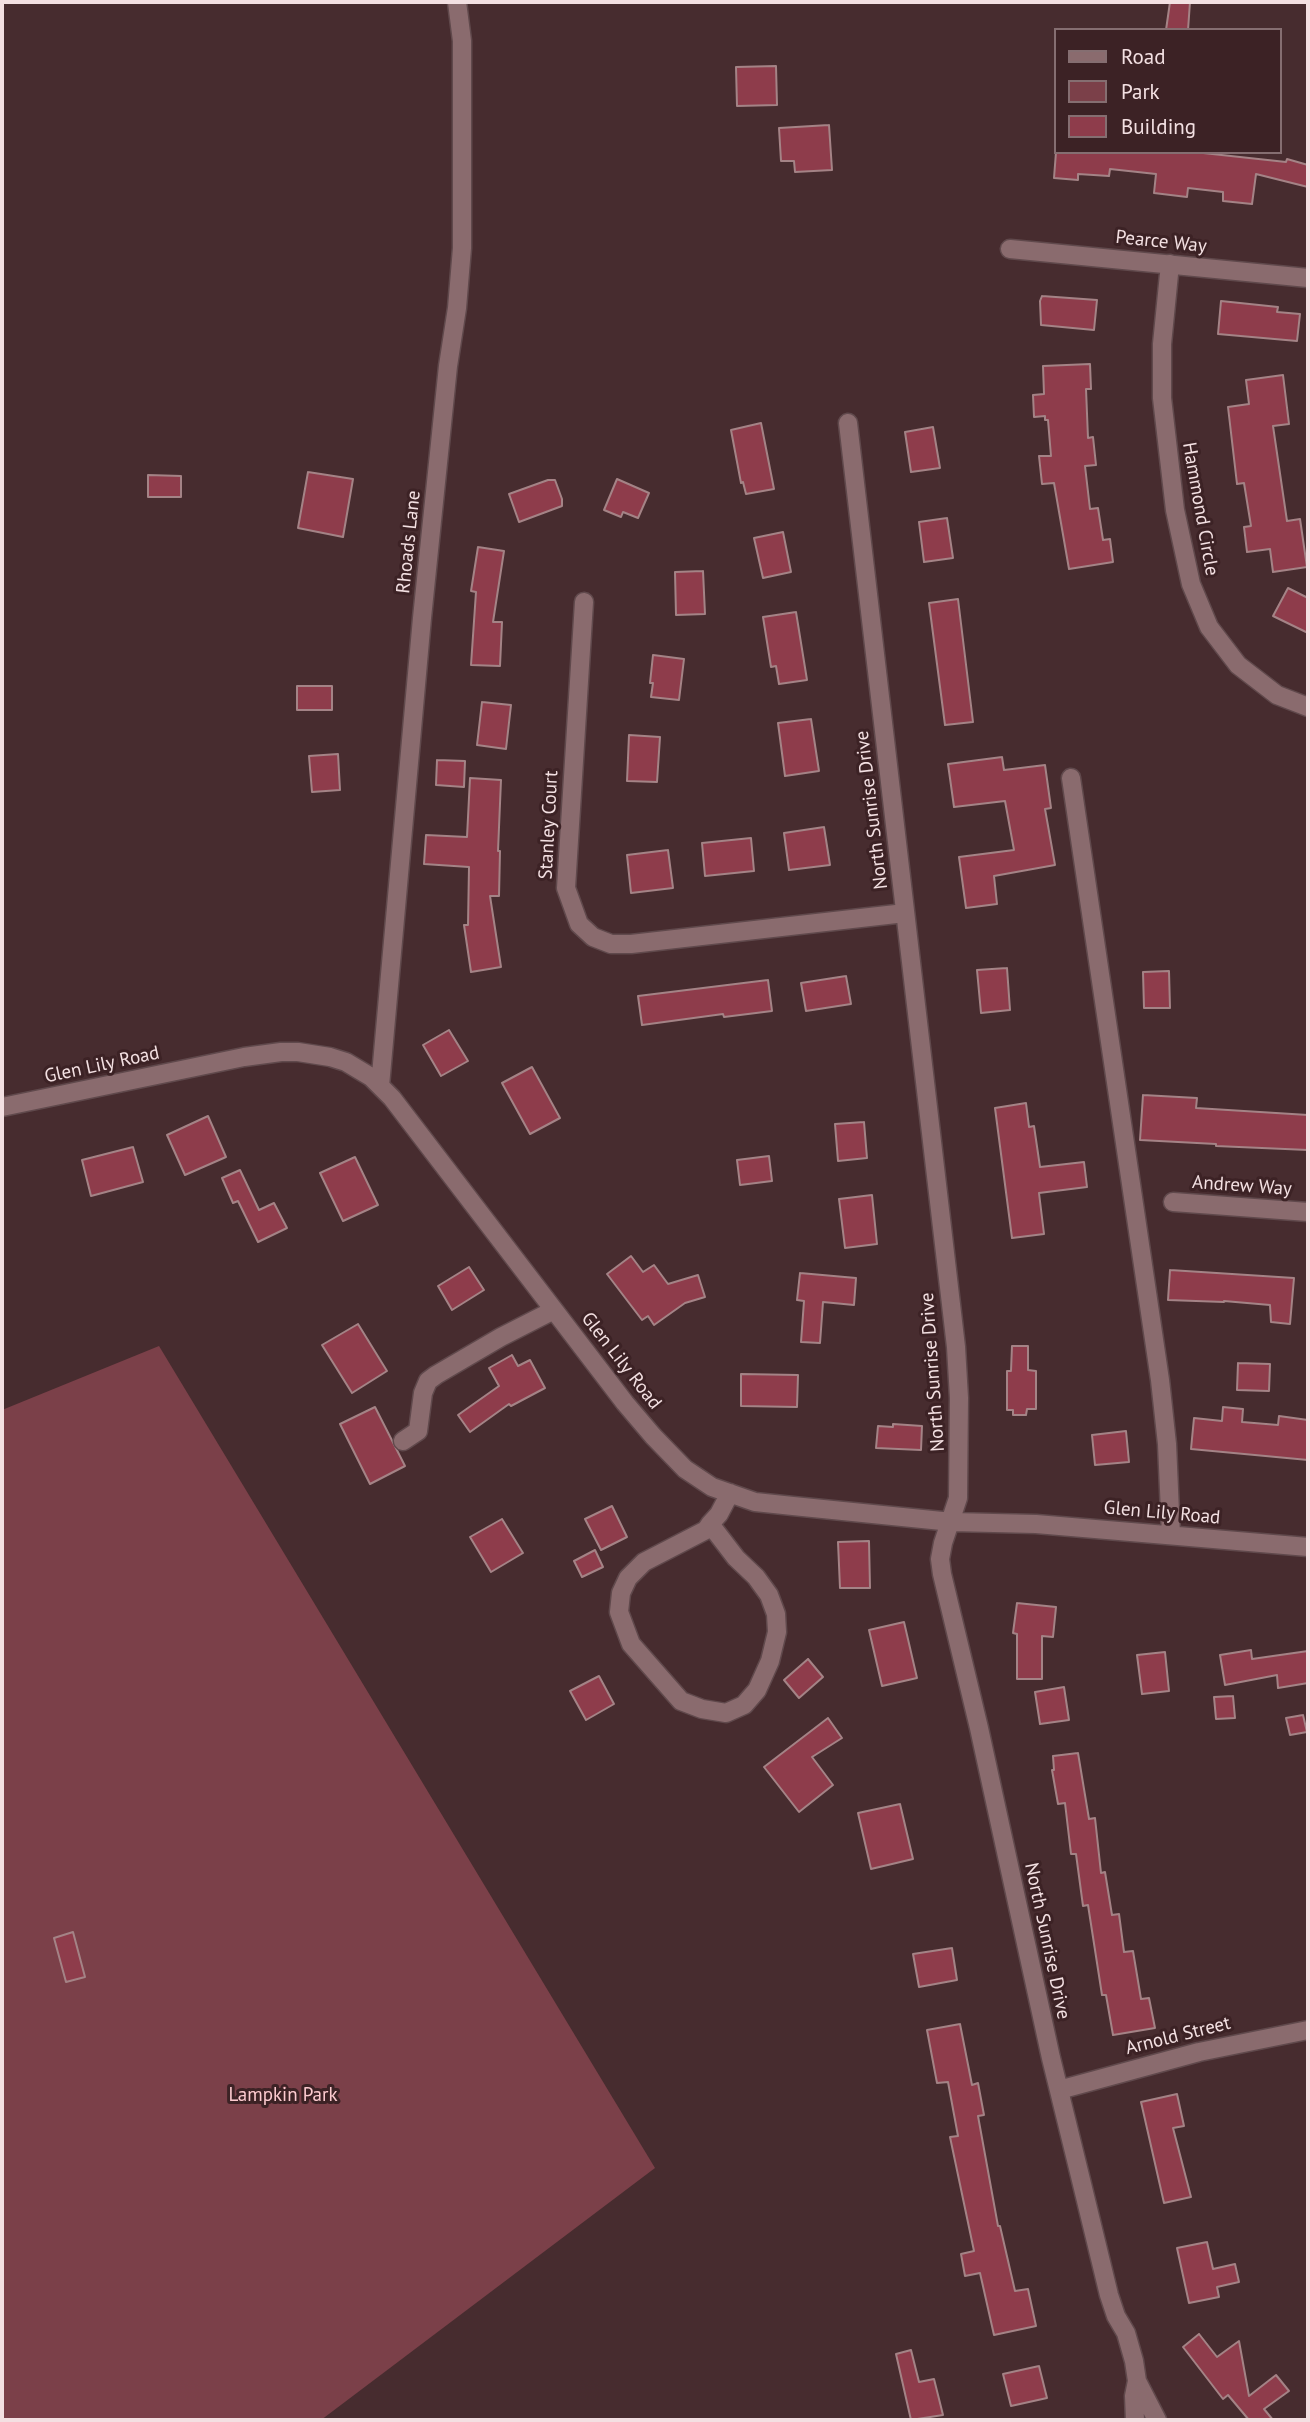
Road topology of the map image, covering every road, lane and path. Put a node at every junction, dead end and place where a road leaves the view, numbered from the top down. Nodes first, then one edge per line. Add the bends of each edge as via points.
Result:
1 (457, 2) edge
2 (1010, 249) dead end
3 (1170, 264) junction
4 (1308, 278) edge
5 (848, 423) dead end
6 (584, 602) dead end
7 (1308, 707) edge
8 (1071, 778) dead end
9 (905, 913) junction
10 (380, 1086) junction
11 (2, 1107) edge
12 (1173, 1202) dead end
13 (1308, 1212) edge
14 (554, 1310) junction
15 (404, 1441) dead end
16 (730, 1493) junction
17 (952, 1522) junction
18 (710, 1524) junction
19 (1171, 1535) junction
20 (1308, 1547) edge
21 (1308, 2030) edge
22 (1059, 2090) junction
23 (1136, 2381) junction
24 (1135, 2420) edge
25 (1157, 2420) edge

1 - 10 street, Rhoads Lane via 462,248
2 - 3 street, Pearce Way
3 - 4 street, Pearce Way
3 - 7 street, Hammond Circle via 1162,398 1173,496 1191,584 1209,627 1238,665 1277,695
5 - 9 street, North Sunrise Drive
6 - 9 street, Stanley Court via 566,888 579,924 593,937 611,944 631,944
8 - 19 street via 1160,1380
9 - 17 street, North Sunrise Drive via 956,1347 958,1498
10 - 11 street, Glen Lily Road via 338,1059 281,1052
10 - 14 street, Glen Lily Road
12 - 13 street, Andrew Way
14 - 15 street via 428,1381 418,1431
14 - 16 street, Glen Lily Road via 625,1403 685,1469
16 - 17 street, Glen Lily Road via 755,1502
16 - 18 street
17 - 19 street, Glen Lily Road
17 - 22 street, North Sunrise Drive via 940,1559 944,1591
18 - 18 street via 643,1562 628,1578 619,1612 631,1644 681,1701 726,1713 744,1705 757,1690 770,1661 776,1614 756,1577
19 - 20 street, Glen Lily Road
21 - 22 street, Arnold Street via 1199,2052
22 - 23 street, North Sunrise Drive via 1109,2295 1126,2333
23 - 24 street, North Sunrise Drive
23 - 25 street, North Sunrise Drive

